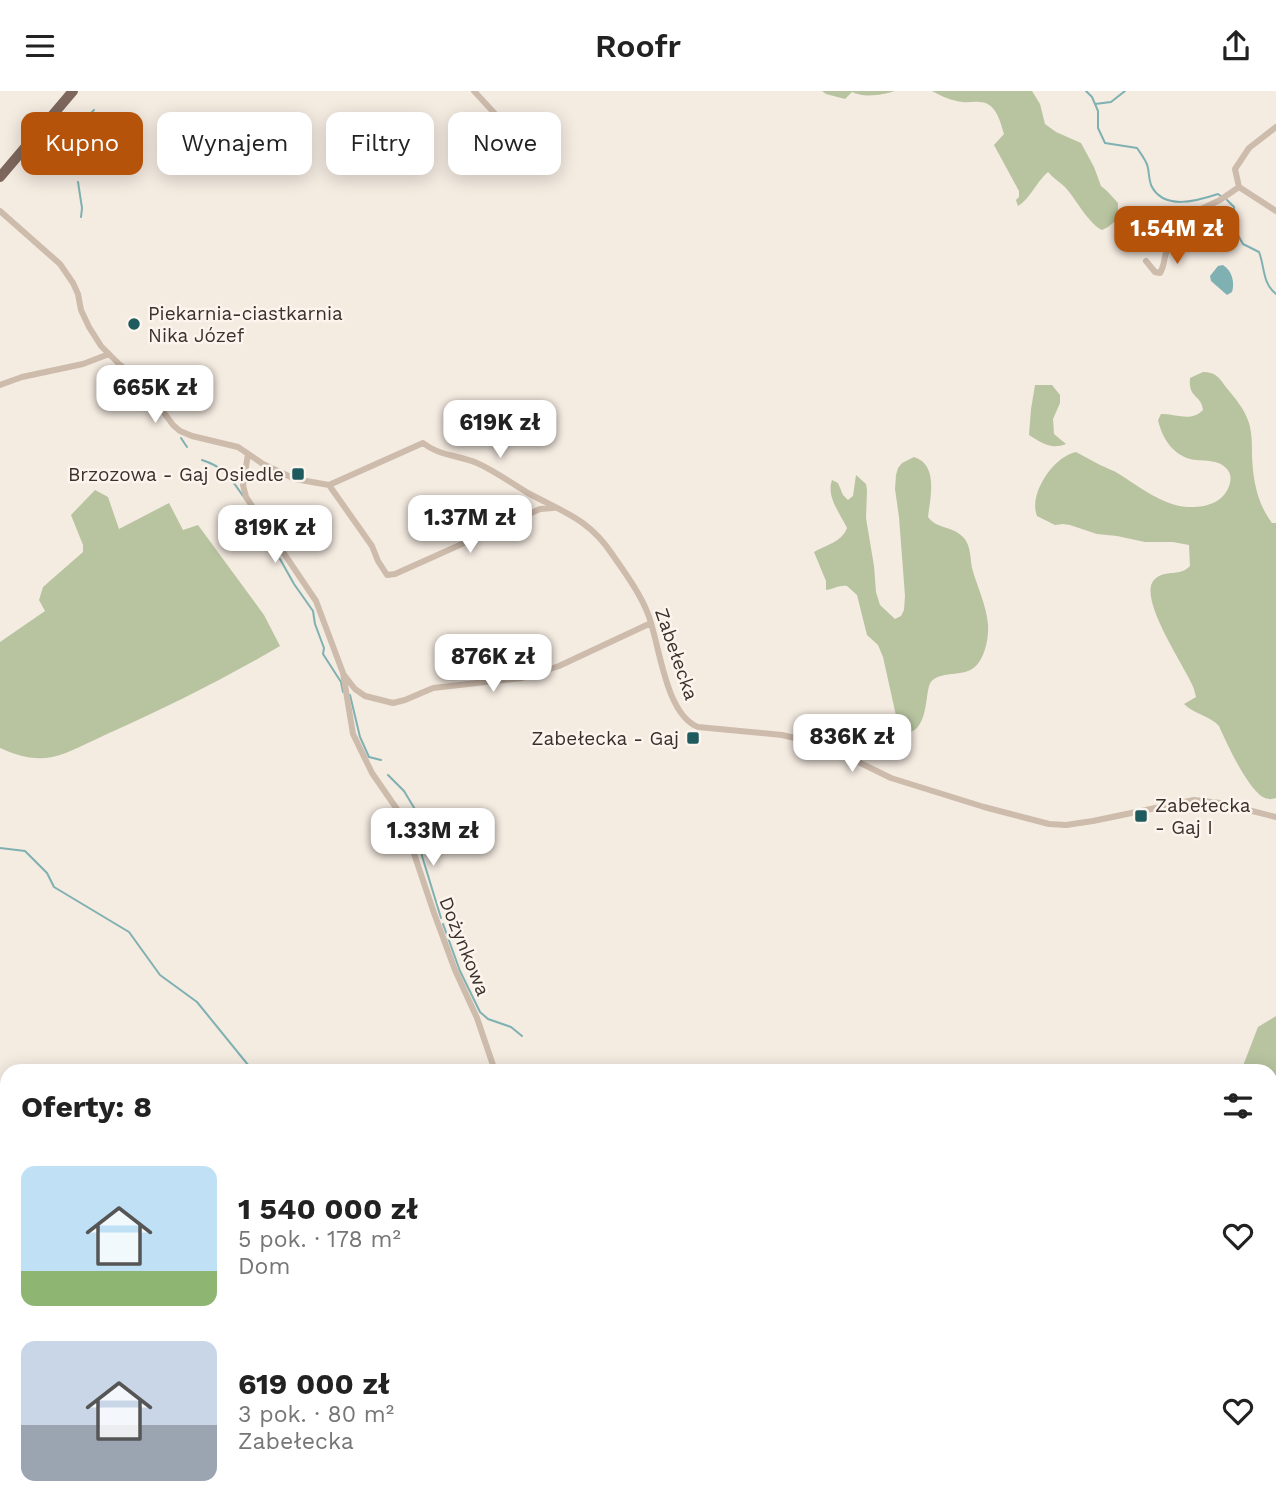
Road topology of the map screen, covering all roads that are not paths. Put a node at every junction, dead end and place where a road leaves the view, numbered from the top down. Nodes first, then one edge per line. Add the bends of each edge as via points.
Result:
1 (474, 91) edge
2 (71, 92) edge
3 (493, 112) edge
4 (1276, 127) edge
5 (0, 177) edge
6 (1239, 187) junction
7 (1199, 210) junction
8 (0, 211) edge
9 (1276, 211) edge
10 (1136, 221) dead end
11 (1146, 261) dead end
12 (109, 354) junction
13 (0, 385) edge
14 (248, 454) junction
15 (329, 485) junction
16 (555, 508) junction
17 (651, 623) junction
18 (343, 673) junction
19 (1276, 817) edge
20 (493, 1064) edge

1 - 3 street
2 - 5 main road
4 - 6 street via 1249,148 1235,169
6 - 7 street
6 - 9 street
7 - 10 street via 1172,230 1159,232
7 - 11 street via 1169,246 1160,273
8 - 12 street via 60,264 73,283 89,327
12 - 13 street
12 - 14 street via 139,379 180,431 231,444
14 - 15 street via 295,479
14 - 18 street, Dożynkowa via 243,485 246,497 316,601
15 - 16 street, Zabełecka via 423,443 440,454 480,465
15 - 16 street via 387,575 540,509
16 - 17 street, Zabełecka via 595,532 633,586
17 - 18 street via 523,678 433,688 393,703 365,696
17 - 19 street, Zabełecka via 673,699 682,716 698,727 803,740 891,778 1049,824 1093,821 1194,800
18 - 20 street, Dożynkowa via 353,734 372,773 401,815

